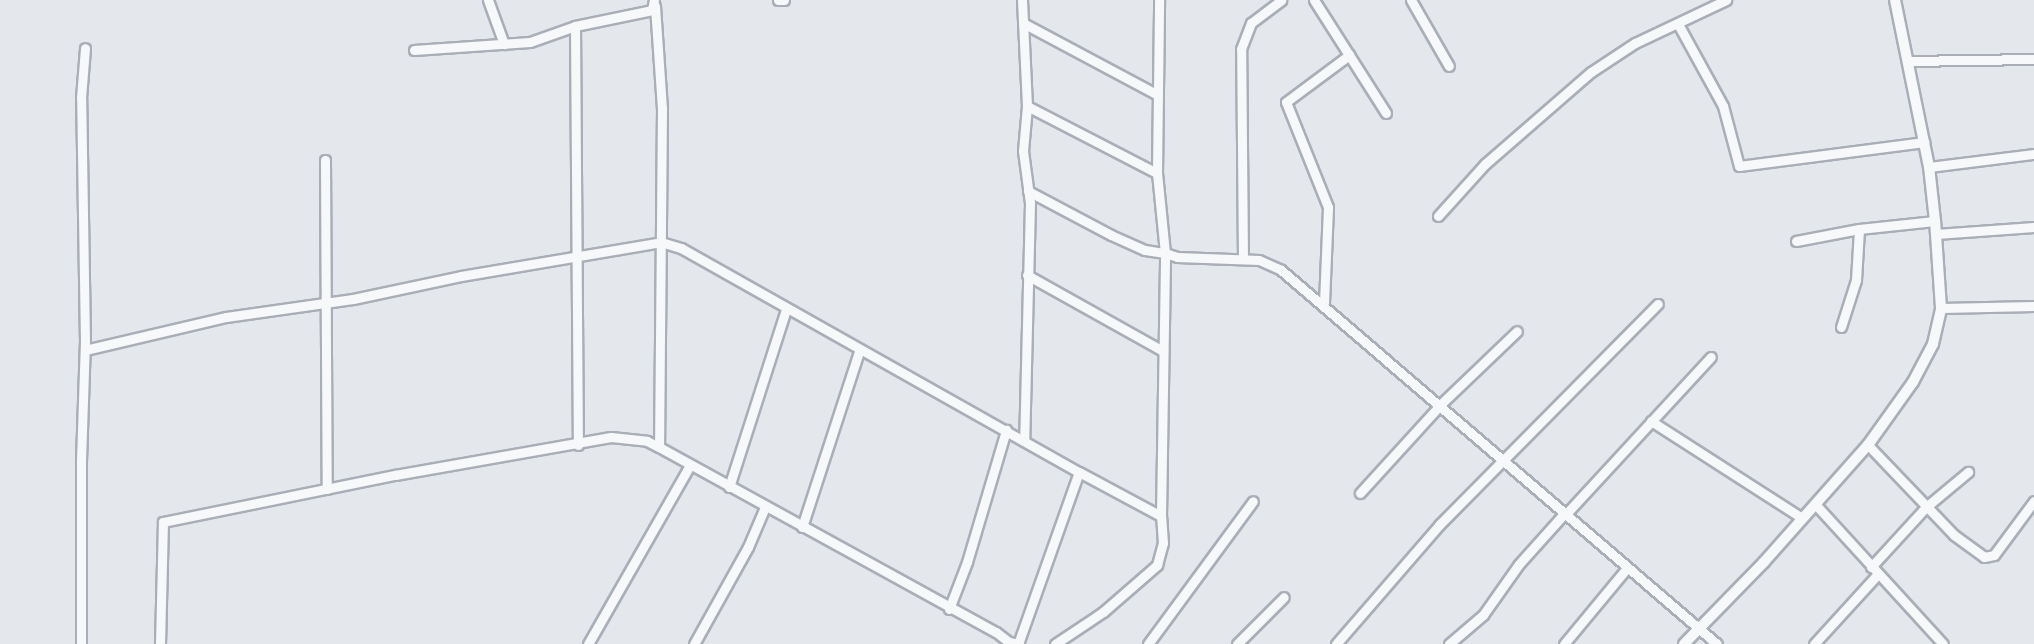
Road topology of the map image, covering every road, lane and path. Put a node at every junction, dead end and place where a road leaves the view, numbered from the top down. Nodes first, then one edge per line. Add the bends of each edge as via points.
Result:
1 (488, 0) edge
2 (778, 0) edge
3 (784, 0) edge
4 (1022, 0) edge
5 (1159, 0) edge
6 (1281, 0) edge
7 (1314, 0) edge
8 (1411, 0) edge
9 (1726, 0) edge
10 (1895, 0) edge
11 (654, 3) edge
12 (1023, 23) junction
13 (1678, 24) junction
14 (575, 26) junction
15 (504, 44) junction
16 (85, 48) dead end
17 (414, 50) dead end
18 (1349, 55) junction
19 (2034, 59) edge
20 (1907, 62) junction
21 (1449, 66) dead end
22 (1158, 94) junction
23 (1027, 106) junction
24 (1386, 113) dead end
25 (1924, 142) junction
26 (2034, 154) edge
27 (325, 160) dead end
28 (1929, 167) junction
29 (1157, 173) junction
30 (1028, 190) junction
31 (1438, 216) dead end
32 (1935, 220) junction
33 (2034, 227) edge
34 (1858, 229) junction
35 (1936, 234) junction
36 (1796, 241) dead end
37 (662, 242) junction
38 (1165, 253) junction
39 (576, 256) junction
40 (1243, 259) junction
41 (1027, 275) junction
42 (326, 302) junction
43 (1324, 303) junction
44 (1658, 304) dead end
45 (2034, 306) edge
46 (1941, 308) junction
47 (786, 309) junction
48 (1841, 327) dead end
49 (1517, 331) dead end
50 (860, 349) junction
51 (85, 350) junction
52 (1163, 351) junction
53 (1711, 357) dead end
54 (1441, 404) junction
55 (1651, 421) junction
56 (1006, 430) junction
57 (1024, 441) junction
58 (578, 445) junction
59 (1868, 445) junction
60 (659, 447) junction
61 (1504, 458) junction
62 (690, 465) junction
63 (1079, 472) junction
64 (1968, 472) dead end
65 (729, 487) junction
66 (327, 489) junction
67 (1360, 493) dead end
68 (1253, 501) dead end
69 (2034, 501) edge
70 (1816, 505) junction
71 (765, 507) junction
72 (1926, 507) junction
73 (1564, 515) junction
74 (1161, 516) junction
75 (1802, 518) junction
76 (802, 527) junction
77 (1626, 568) junction
78 (1874, 571) junction
79 (1284, 597) dead end
80 (949, 609) junction
81 (1696, 628) junction
82 (81, 644) edge
83 (160, 644) edge
84 (588, 644) edge
85 (694, 644) edge
86 (1018, 644) edge
87 (1055, 644) edge
88 (1149, 644) edge
89 (1237, 644) edge
90 (1336, 644) edge
91 (1449, 644) edge
92 (1564, 644) edge
93 (1684, 644) edge
94 (1717, 644) edge
95 (1814, 644) edge
96 (1943, 644) edge

1 - 15 street
2 - 3 street
4 - 12 street
5 - 22 street
6 - 40 street via 1251,23 1241,49
7 - 18 street
8 - 21 street
9 - 13 street
10 - 20 street
11 - 14 street
11 - 37 street via 661,59
12 - 22 street
12 - 23 street
13 - 25 street via 1723,106 1739,166
13 - 31 street via 1635,43 1592,72 1485,164
14 - 15 street via 530,42
14 - 39 street
15 - 17 street
16 - 51 street via 81,98
18 - 24 street
18 - 43 street via 1286,102 1328,207
19 - 20 street
20 - 25 street
22 - 29 street
23 - 29 street
23 - 30 street via 1023,151
25 - 28 street
26 - 28 street
27 - 42 street
28 - 32 street
29 - 38 street
30 - 38 street via 1111,235 1145,250
30 - 41 street
32 - 34 street
32 - 35 street
33 - 35 street
34 - 36 street
34 - 48 street via 1856,280
35 - 46 street
37 - 39 street
37 - 47 street via 681,248
37 - 60 street
38 - 40 street via 1177,257
38 - 52 street
39 - 42 street
39 - 58 street
40 - 43 street via 1269,263
41 - 52 street
41 - 57 street
42 - 51 street via 226,317
42 - 66 street
43 - 54 street
44 - 61 street
45 - 46 street
46 - 59 street via 1924,363
47 - 50 street
47 - 65 street
49 - 54 street
50 - 56 street
50 - 76 street
51 - 82 street
52 - 74 street
53 - 55 street
54 - 61 street
54 - 67 street
55 - 73 street
55 - 75 street
56 - 57 street
56 - 80 street
57 - 63 street
58 - 60 street via 611,437 647,441
58 - 66 street
59 - 70 street
59 - 72 street
60 - 62 street
61 - 73 street
61 - 90 street
62 - 65 street
62 - 84 street
63 - 74 street
63 - 86 street
64 - 72 street
65 - 71 street
66 - 83 street via 163,522
68 - 88 street
69 - 72 street via 1990,557 1954,535
70 - 75 street
70 - 78 street
71 - 76 street
71 - 85 street via 748,547
72 - 78 street
73 - 77 street
73 - 91 street via 1519,564 1483,615
74 - 87 street via 1163,543 1157,565 1102,612
75 - 81 street via 1764,562
76 - 80 street
77 - 81 street
77 - 92 street
78 - 95 street
78 - 96 street
79 - 89 street
80 - 86 street
81 - 93 street
81 - 94 street

